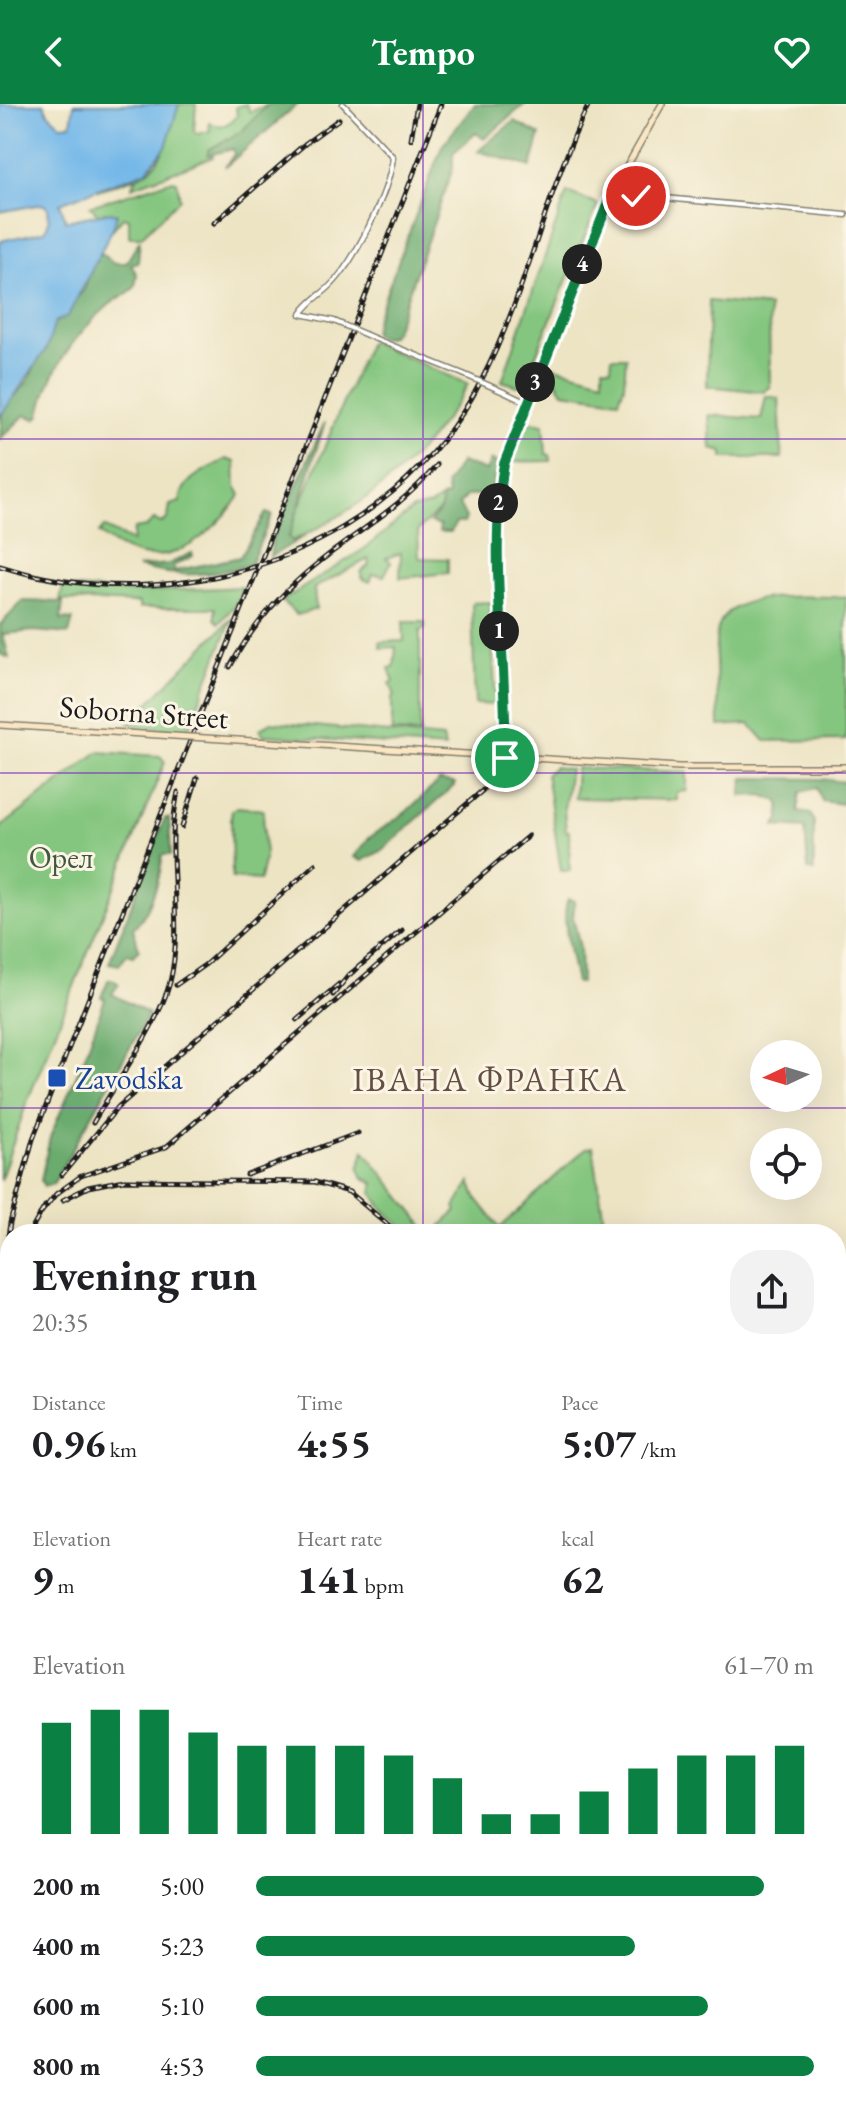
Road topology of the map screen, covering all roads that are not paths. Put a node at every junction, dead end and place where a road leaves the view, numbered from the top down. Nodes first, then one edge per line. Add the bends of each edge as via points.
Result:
1 (343, 104) edge
2 (662, 104) edge
3 (612, 193) junction
4 (846, 215) edge
5 (527, 403) junction
6 (0, 725) edge
7 (505, 758) junction
8 (846, 767) edge

1 - 5 street, bridge via 390,152 392,165 362,243 301,314 334,321
2 - 3 main road
3 - 4 street
3 - 5 main road
5 - 7 main road via 499,496
6 - 7 main road, Soborna Street, bridge
7 - 8 main road, Soborna Street via 688,767

